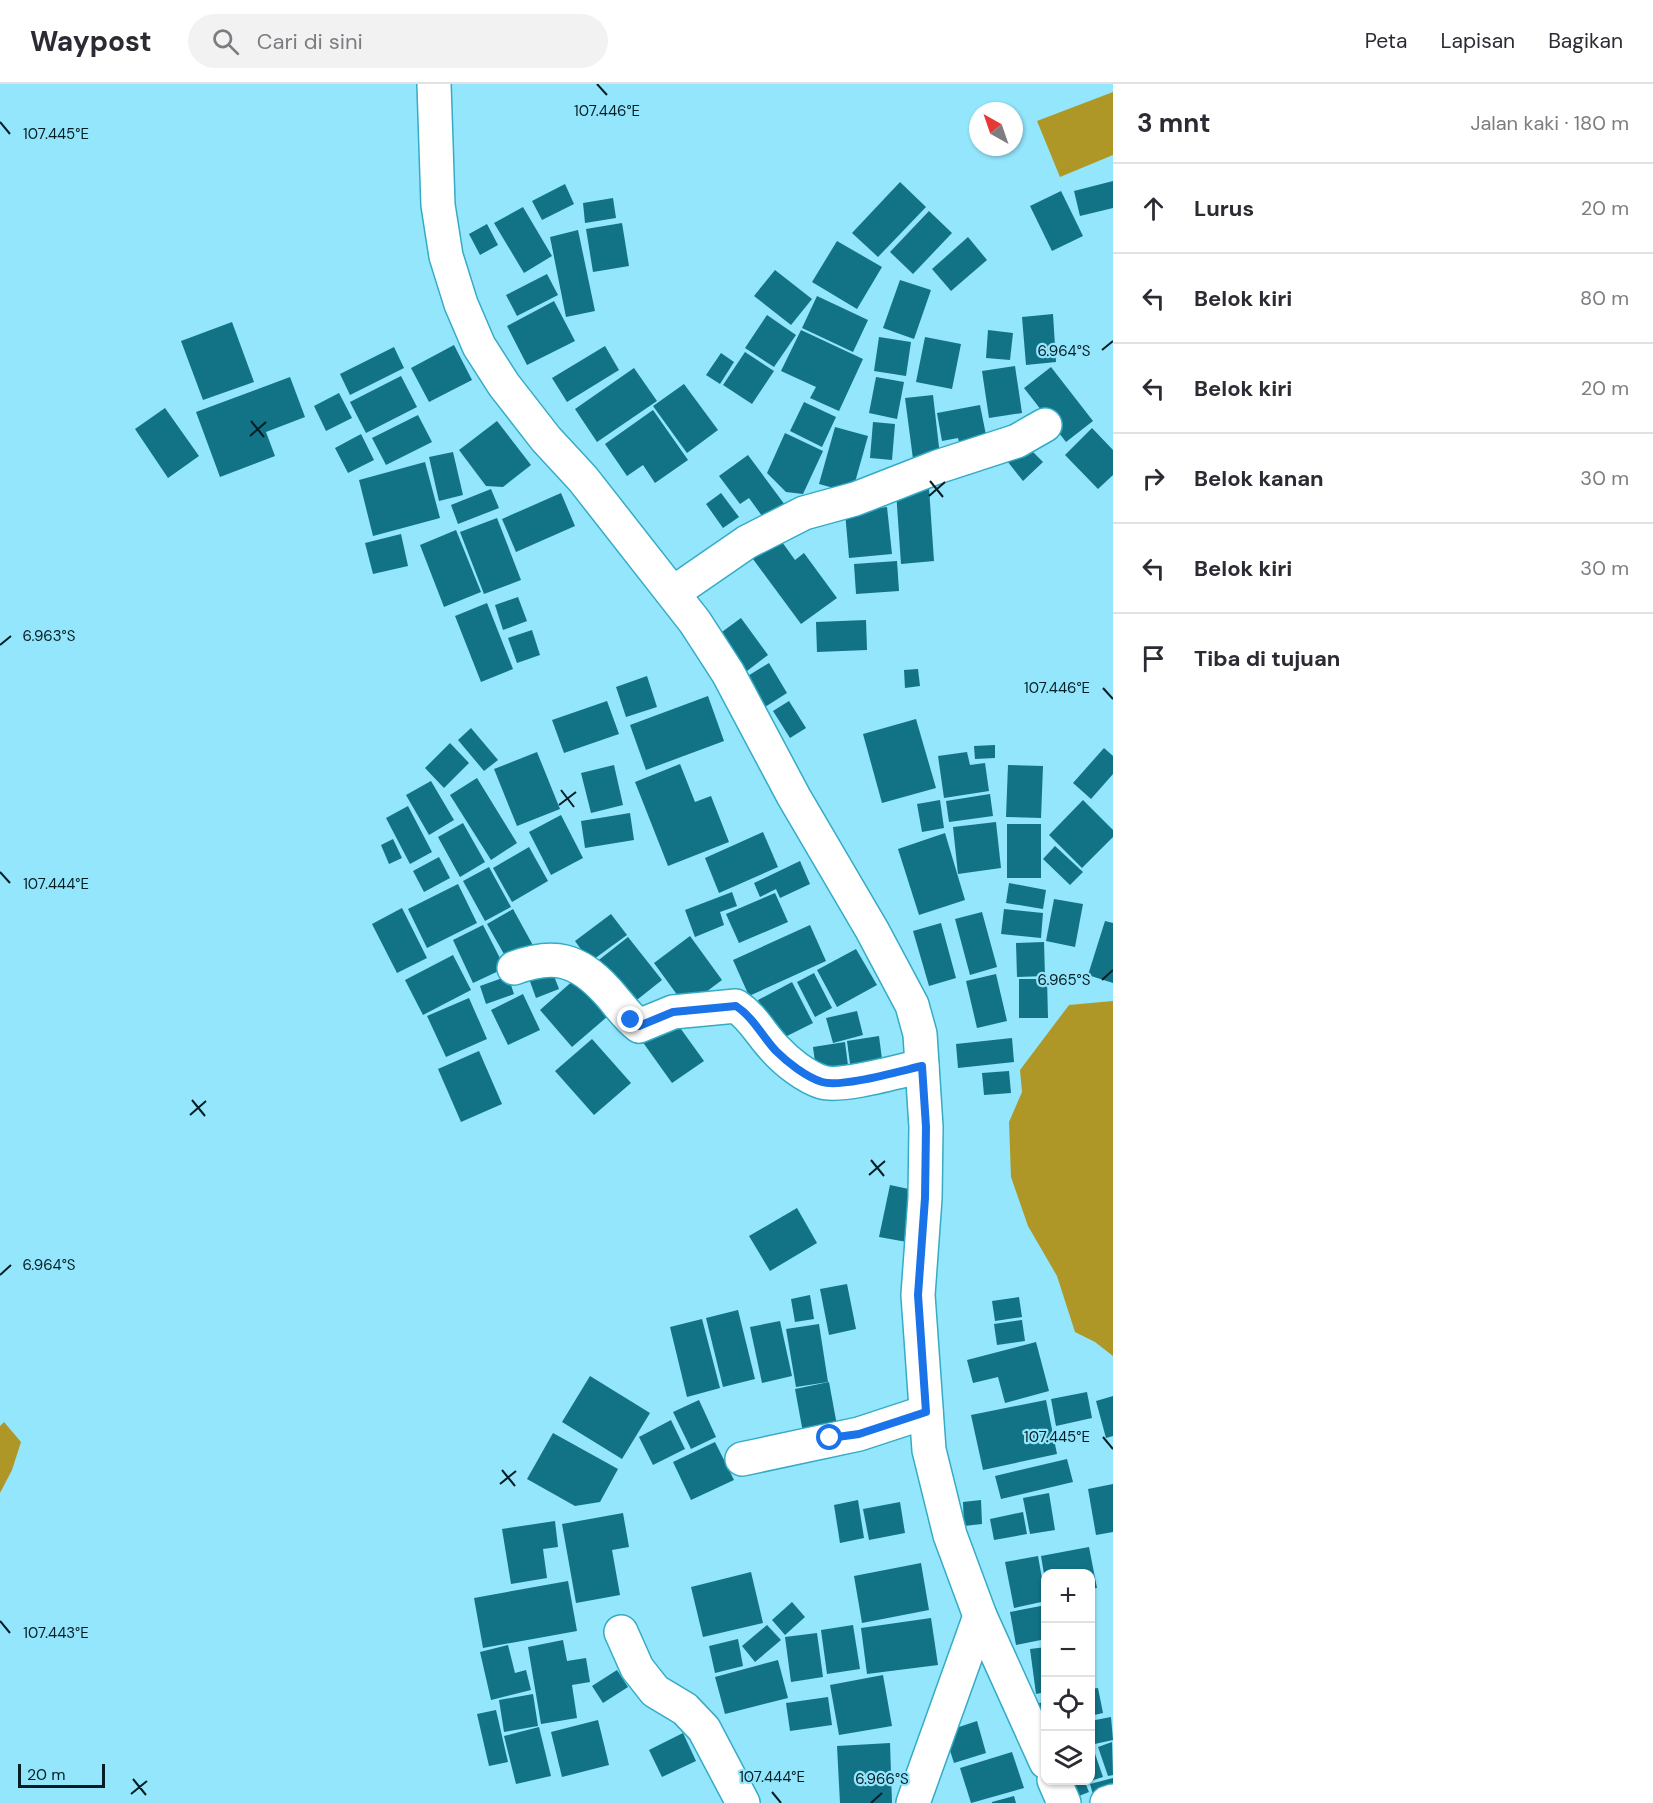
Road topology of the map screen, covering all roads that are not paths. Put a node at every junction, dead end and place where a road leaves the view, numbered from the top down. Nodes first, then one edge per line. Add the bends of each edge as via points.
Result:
1 (434, 84) edge
2 (1045, 425) dead end
3 (673, 593) junction
4 (514, 968) dead end
5 (922, 1066) junction
6 (926, 1412) junction
7 (742, 1459) dead end
8 (980, 1616) junction
9 (621, 1632) dead end
10 (1041, 1751) edge
11 (1056, 1785) edge
12 (1113, 1801) edge
13 (743, 1803) edge
14 (913, 1803) edge
15 (1064, 1803) edge
16 (1107, 1803) edge

1 - 3 main road via 440,216 446,255 479,346 546,439 583,479
2 - 3 main road via 1017,441 855,499 804,513 747,542
3 - 5 main road via 728,673 824,851 901,980 920,1034
4 - 5 main road via 538,959 567,961 606,989 639,1026 673,1012 736,1006 745,1011 776,1051 822,1082 838,1083
5 - 6 main road via 925,1198 918,1295
6 - 7 main road via 859,1434
6 - 8 main road via 929,1450 950,1535
8 - 10 main road
8 - 14 main road
9 - 13 main road via 636,1668 655,1691 685,1709 704,1728
11 - 15 main road
12 - 16 main road

